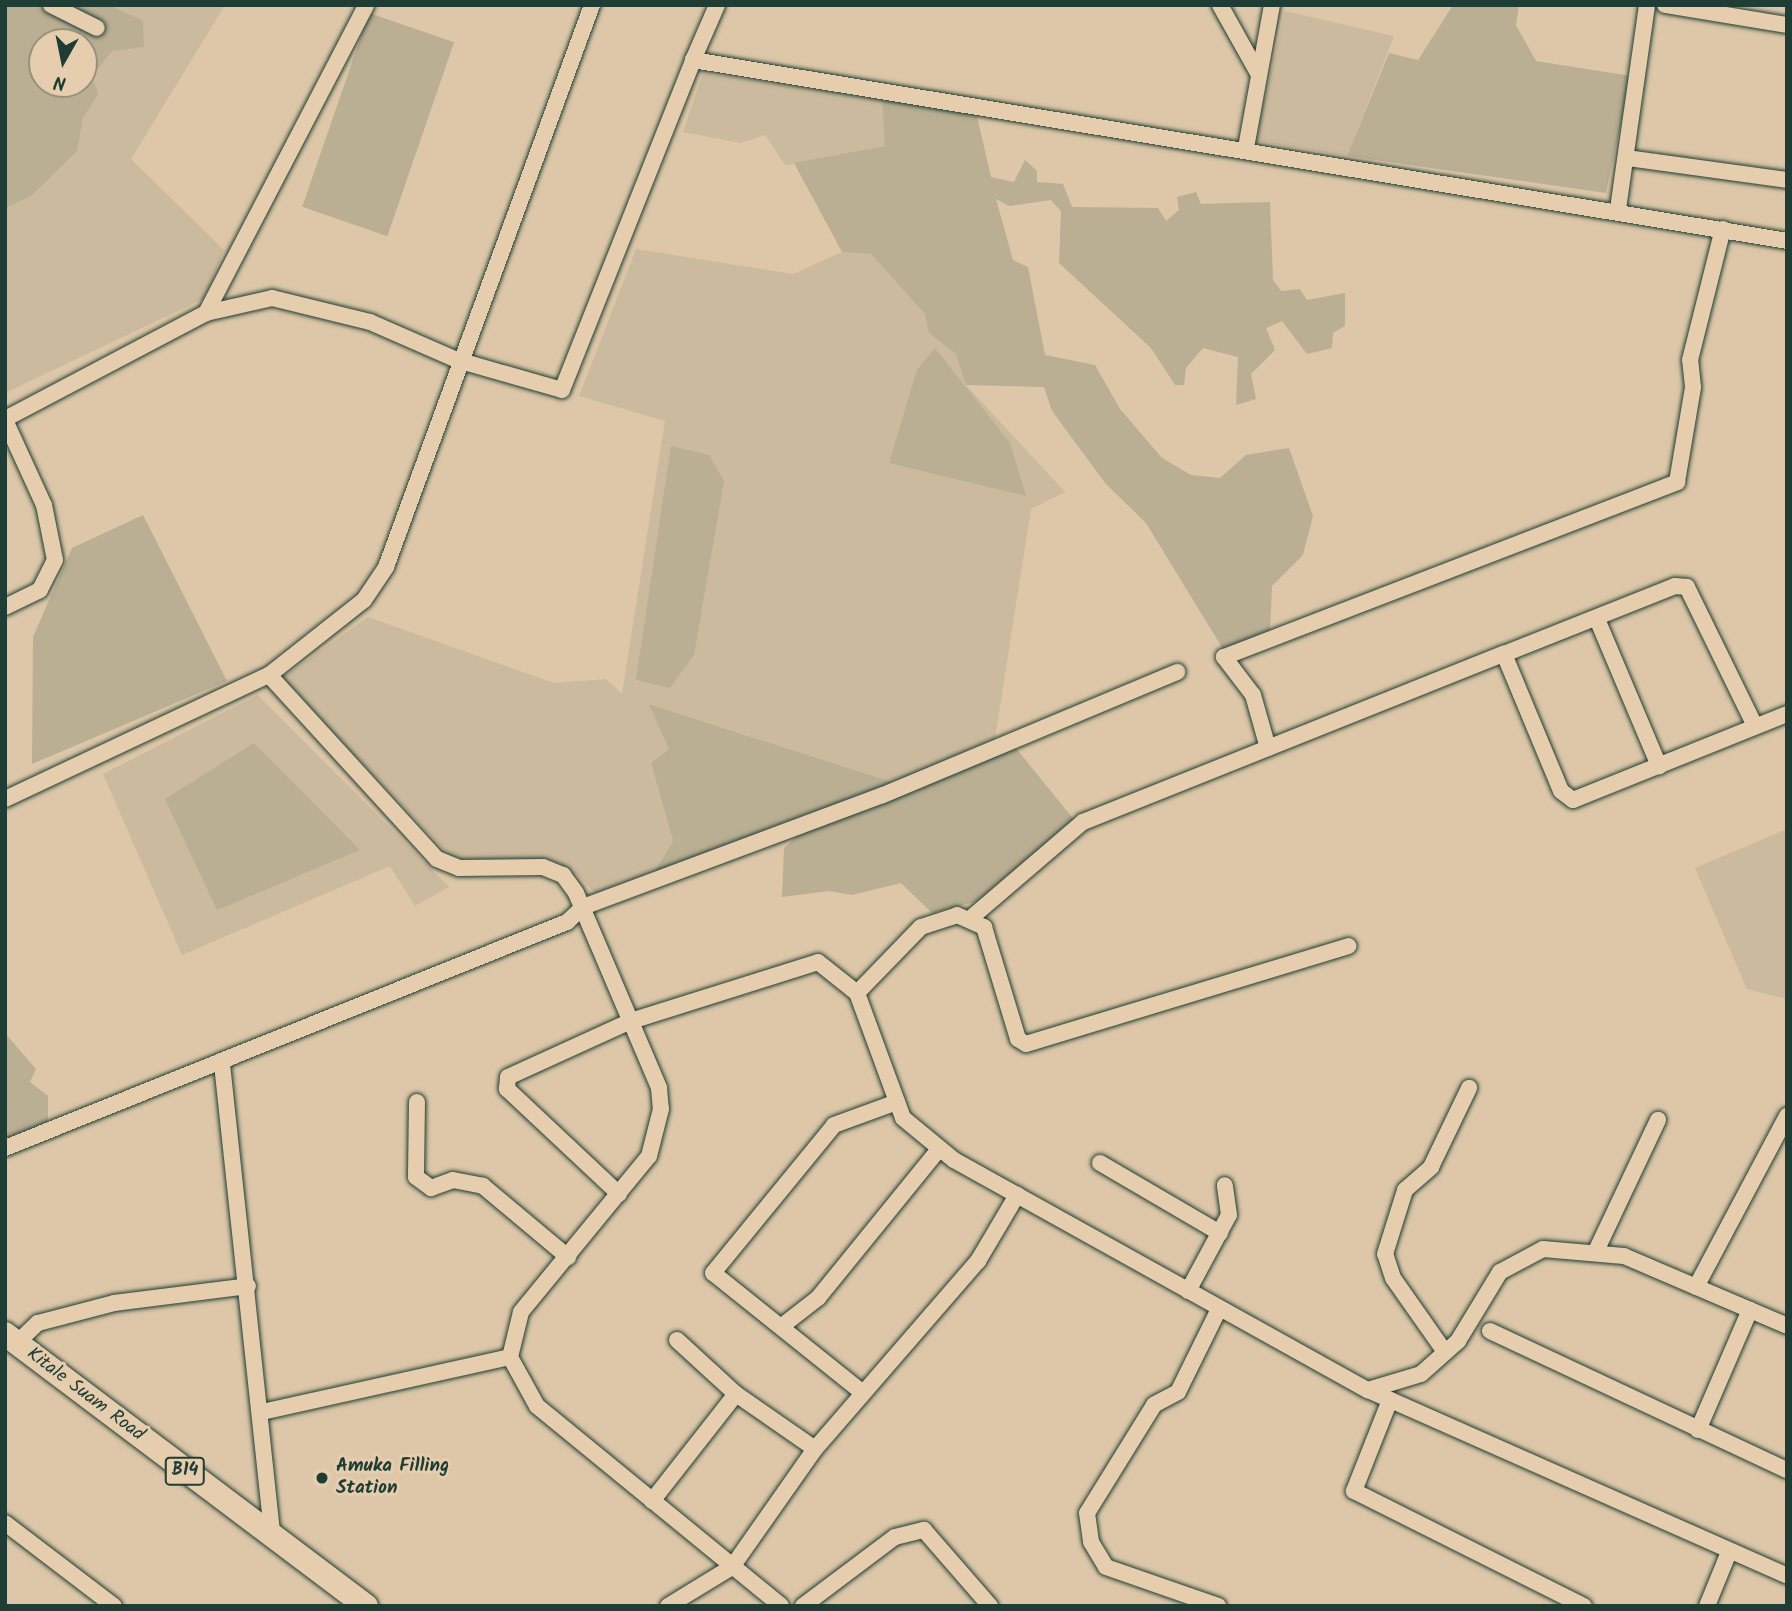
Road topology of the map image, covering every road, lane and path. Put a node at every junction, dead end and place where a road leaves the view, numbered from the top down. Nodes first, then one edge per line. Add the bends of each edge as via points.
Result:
1 (51, 5) edge
2 (366, 5) edge
3 (592, 5) edge
4 (717, 5) edge
5 (1220, 5) edge
6 (1272, 5) edge
7 (1647, 5) edge
8 (1665, 5) edge
9 (1787, 25) edge
10 (97, 28) dead end
11 (693, 60) junction
12 (1258, 73) junction
13 (1247, 149) junction
14 (1628, 158) junction
15 (1787, 180) edge
16 (1618, 209) junction
17 (1723, 229) junction
18 (1787, 241) edge
19 (206, 313) junction
20 (457, 360) junction
21 (5, 419) edge
22 (5, 607) edge
23 (1597, 619) junction
24 (1504, 654) junction
25 (1177, 672) dead end
26 (269, 675) junction
27 (1787, 714) edge
28 (1755, 726) junction
29 (1268, 748) junction
30 (1659, 766) junction
31 (5, 799) edge
32 (583, 907) junction
33 (972, 917) junction
34 (1348, 946) dead end
35 (857, 993) junction
36 (631, 1021) junction
37 (222, 1064) junction
38 (1469, 1088) dead end
39 (417, 1102) dead end
40 (897, 1102) junction
41 (1787, 1116) edge
42 (1658, 1120) dead end
43 (5, 1147) edge
44 (939, 1149) junction
45 (1100, 1163) dead end
46 (1225, 1185) dead end
47 (619, 1194) junction
48 (1017, 1195) junction
49 (1220, 1233) junction
50 (1597, 1250) junction
51 (568, 1257) junction
52 (248, 1286) junction
53 (1696, 1287) junction
54 (1188, 1290) junction
55 (1750, 1310) junction
56 (1218, 1311) junction
57 (782, 1326) junction
58 (1787, 1326) edge
59 (1490, 1331) dead end
60 (11, 1339) edge
61 (677, 1340) dead end
62 (1445, 1352) junction
63 (510, 1357) junction
64 (1368, 1390) junction
65 (863, 1393) junction
66 (736, 1394) junction
67 (1390, 1400) junction
68 (262, 1412) junction
69 (1698, 1430) junction
70 (815, 1449) junction
71 (1787, 1471) edge
72 (652, 1501) junction
73 (5, 1523) edge
74 (273, 1540) junction
75 (1729, 1552) junction
76 (732, 1567) junction
77 (1787, 1576) edge
78 (114, 1606) edge
79 (366, 1606) edge
80 (668, 1606) edge
81 (781, 1606) edge
82 (803, 1606) edge
83 (990, 1606) edge
84 (1218, 1606) edge
85 (1584, 1606) edge
86 (1707, 1606) edge

1 - 10 street
2 - 19 street
3 - 20 street
4 - 11 street
5 - 12 street
6 - 12 street
7 - 14 street
8 - 9 street
11 - 13 street
11 - 20 street via 566,386 556,391
12 - 13 street
13 - 16 street
14 - 15 street
14 - 16 street
16 - 17 street
17 - 18 street
17 - 29 street via 1690,360 1693,387 1677,482 1224,657 1253,695
19 - 20 street via 272,299 319,306
19 - 21 street
20 - 26 street via 386,567 351,616
21 - 22 street via 44,505 55,559 40,590
23 - 24 street
23 - 28 street via 1675,586 1688,587
23 - 30 street
24 - 29 street
24 - 30 street via 1568,799 1579,800
25 - 32 street via 883,795
26 - 31 street
26 - 32 street via 437,859 459,868 543,867 563,875
27 - 28 street
28 - 30 street
29 - 33 street via 1083,822
32 - 36 street
32 - 37 street via 567,922
33 - 34 street via 984,927 1018,1040 1026,1044
33 - 35 street via 942,917 921,927
35 - 36 street via 829,966 806,961
35 - 40 street
36 - 47 street via 661,1109 649,1156
36 - 47 street via 513,1072 505,1082
37 - 43 street
37 - 52 street
38 - 62 street via 1430,1167 1408,1183 1385,1254 1393,1278
39 - 51 street via 416,1177 431,1188 453,1180 483,1186
40 - 44 street via 913,1130
40 - 57 street via 834,1125 718,1263 713,1273
41 - 53 street
42 - 50 street
44 - 48 street
44 - 57 street via 818,1298
45 - 49 street
46 - 49 street via 1231,1203
47 - 51 street
48 - 54 street
48 - 65 street via 978,1261
49 - 54 street
50 - 53 street
50 - 62 street via 1543,1250 1500,1272
51 - 63 street via 515,1322
52 - 60 street via 114,1303 38,1323
52 - 68 street
53 - 55 street
54 - 56 street
55 - 58 street
55 - 69 street
56 - 64 street
56 - 84 street via 1178,1392 1154,1405 1087,1513 1091,1542 1106,1567
57 - 65 street
59 - 69 street
60 - 74 highway, Kitale Suam Road / B14
61 - 66 street
62 - 64 street via 1421,1374
63 - 68 street
63 - 72 street via 537,1406
64 - 67 street
65 - 70 street
66 - 70 street
66 - 72 street
67 - 75 street
67 - 85 street via 1354,1491
68 - 74 street
69 - 71 street
70 - 76 street
72 - 76 street
73 - 78 street
74 - 79 highway, Kitale Suam Road / B14
75 - 77 street
75 - 86 street
76 - 80 street
76 - 81 street
82 - 83 street via 895,1537 924,1530

